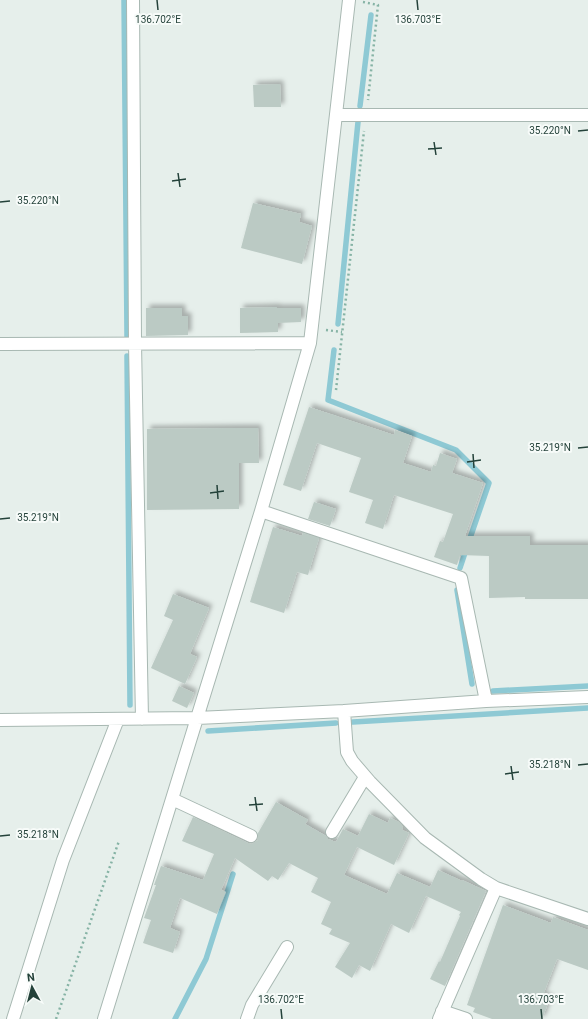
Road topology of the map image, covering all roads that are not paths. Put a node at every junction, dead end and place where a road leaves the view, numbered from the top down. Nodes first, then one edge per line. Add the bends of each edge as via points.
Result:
1 (133, 0) edge
2 (349, 0) edge
3 (588, 114) edge
4 (336, 115) junction
5 (310, 343) junction
6 (0, 344) edge
7 (135, 344) junction
8 (261, 511) junction
9 (588, 697) edge
10 (486, 701) junction
11 (344, 711) junction
12 (198, 718) junction
13 (118, 719) junction
14 (142, 719) junction
15 (0, 720) edge
16 (366, 777) junction
17 (172, 799) junction
18 (332, 832) dead end
19 (251, 836) dead end
20 (496, 888) junction
21 (588, 919) edge
22 (287, 947) dead end
23 (441, 1015) edge
24 (13, 1019) edge
25 (104, 1019) edge
26 (247, 1019) edge
27 (466, 1019) edge

1 - 7 street
2 - 4 street
3 - 4 street
4 - 5 street
5 - 7 street
5 - 8 street
6 - 7 street
7 - 14 street
8 - 10 street via 462,578
8 - 12 street
9 - 10 street
10 - 11 street
11 - 12 street
11 - 16 street via 347,752
12 - 14 street
12 - 17 street
13 - 14 street
13 - 15 street
13 - 24 street via 63,860
16 - 18 street
16 - 20 street via 425,838
17 - 19 street
17 - 25 street
20 - 21 street
20 - 23 street
22 - 26 street via 252,1005
23 - 27 street

